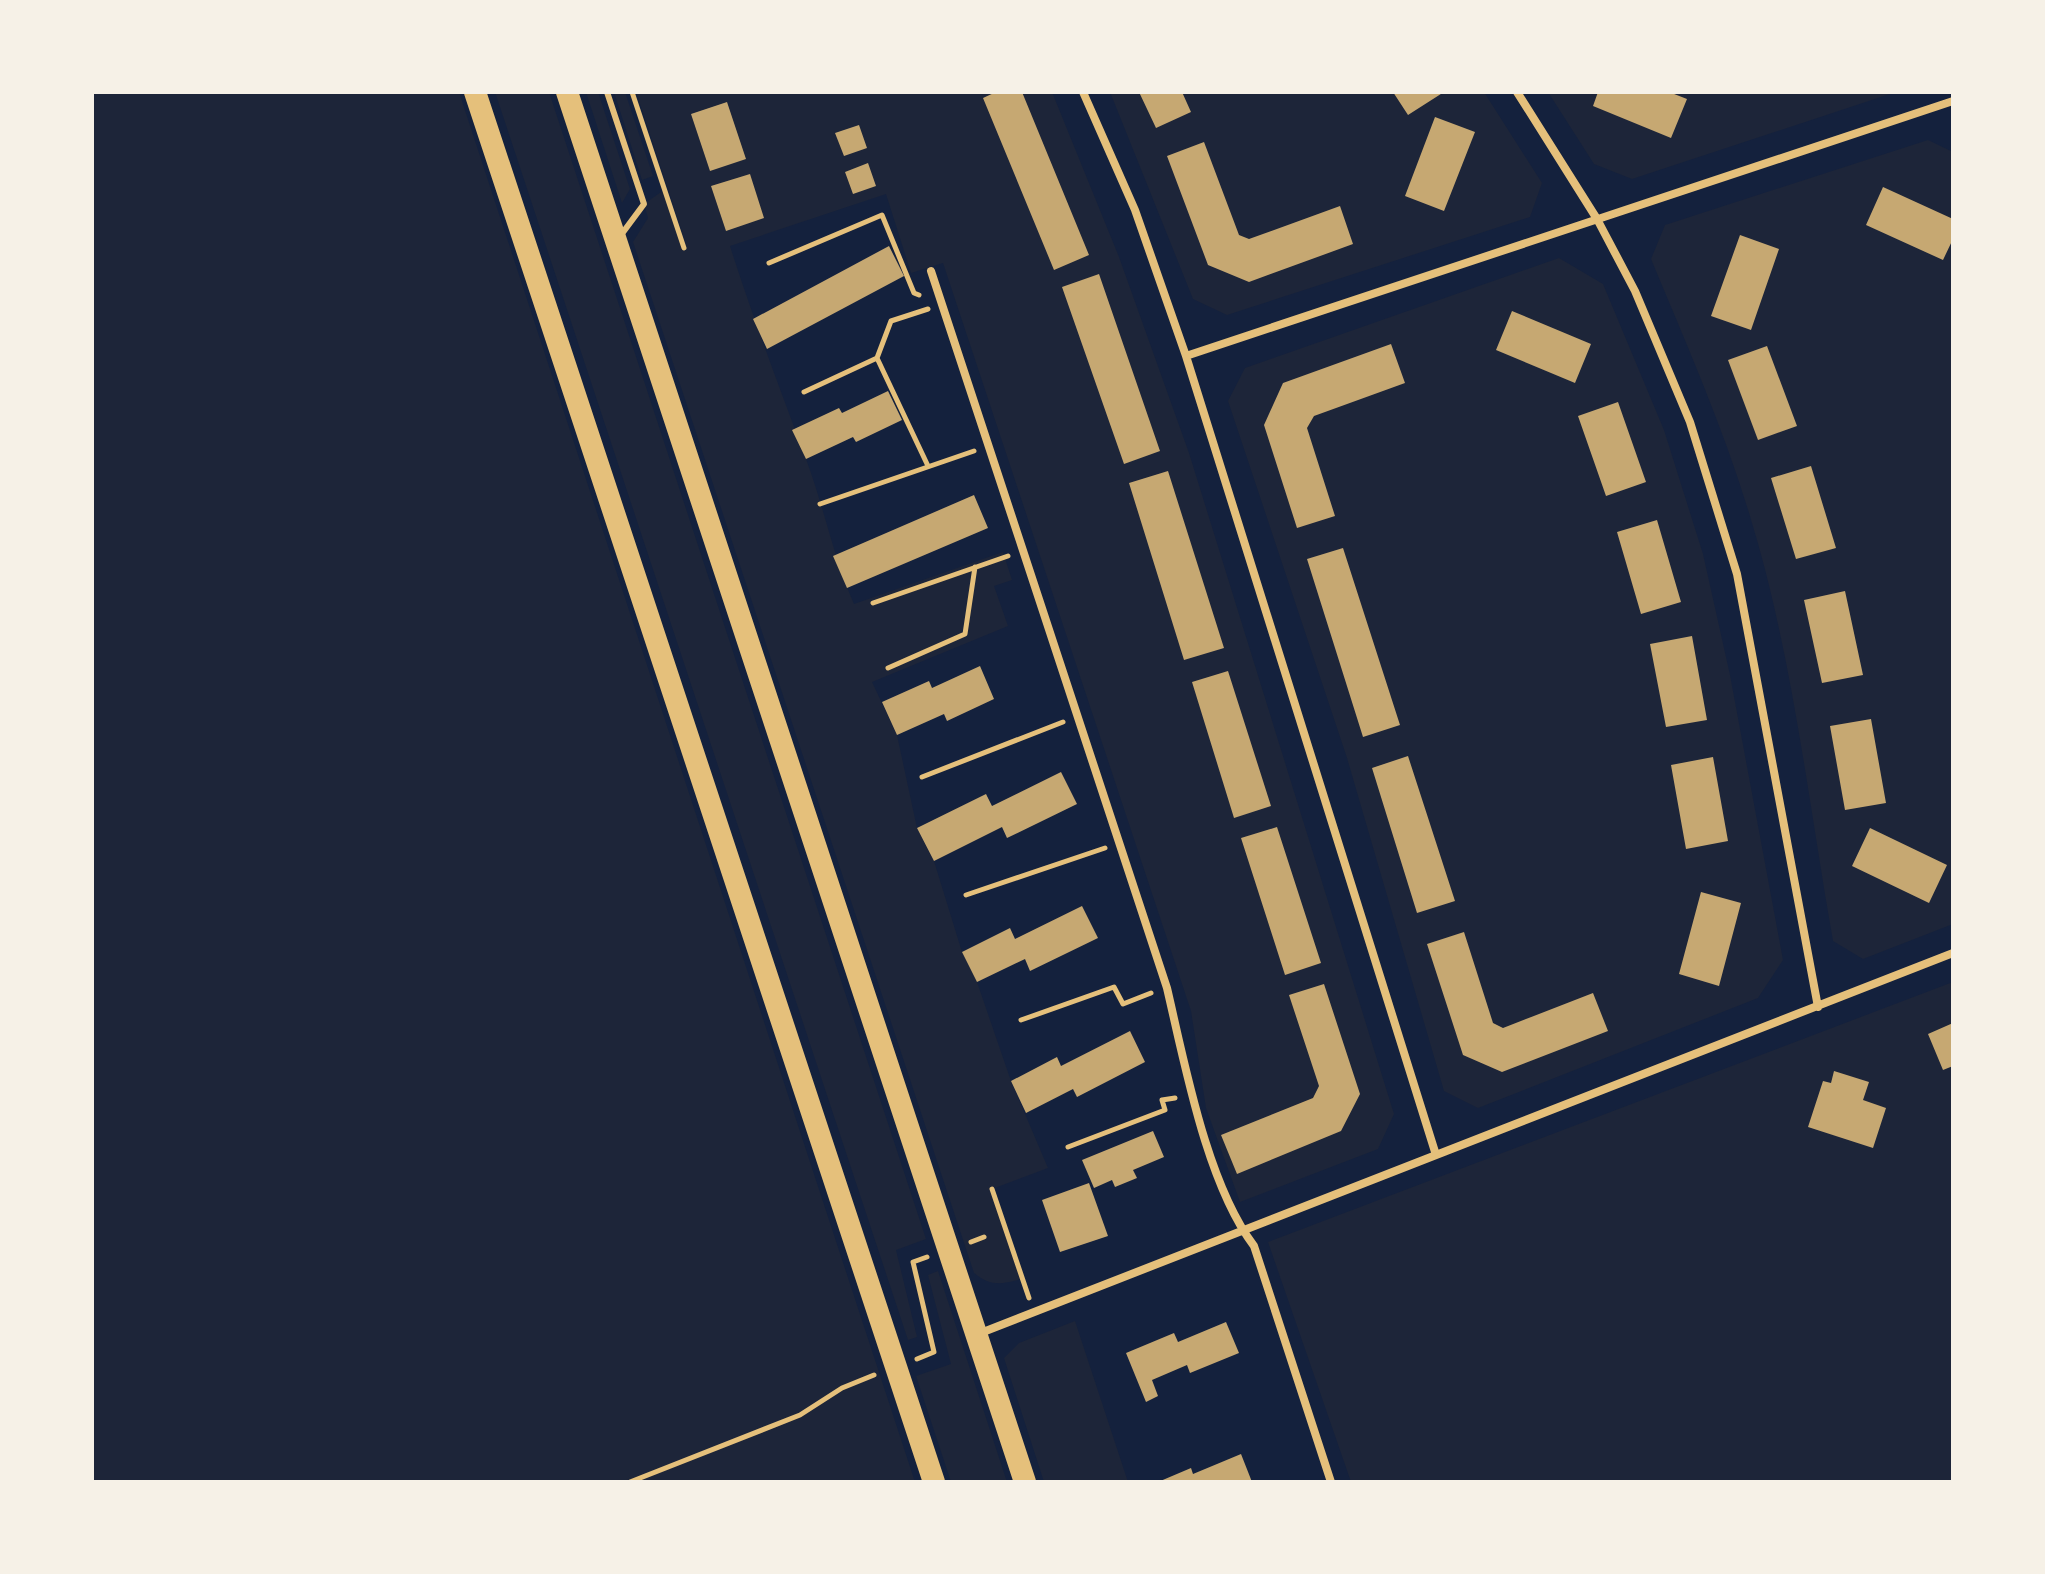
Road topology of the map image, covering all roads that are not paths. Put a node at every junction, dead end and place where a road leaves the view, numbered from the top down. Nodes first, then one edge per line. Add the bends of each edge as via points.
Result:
1 (475, 92) edge
2 (567, 92) edge
3 (607, 92) edge
4 (1083, 92) edge
5 (1517, 92) edge
6 (1953, 101) edge
7 (1597, 219) junction
8 (617, 241) junction
9 (931, 271) dead end
10 (1186, 356) junction
11 (1953, 953) edge
12 (1818, 1007) junction
13 (1436, 1155) junction
14 (1243, 1232) junction
15 (977, 1335) junction
16 (934, 1482) edge
17 (1025, 1482) edge
18 (1331, 1482) edge

1 - 16 highway
2 - 8 highway
3 - 8 lane via 644,204
4 - 10 street via 1135,210
5 - 7 street
6 - 7 street
7 - 10 street
7 - 12 street via 1635,291 1690,422 1737,574
8 - 15 highway
9 - 14 street via 1167,988 1192,1095 1232,1215
10 - 13 street
11 - 12 street
12 - 13 street
13 - 14 street
14 - 15 street
14 - 18 street via 1254,1246
15 - 17 highway

